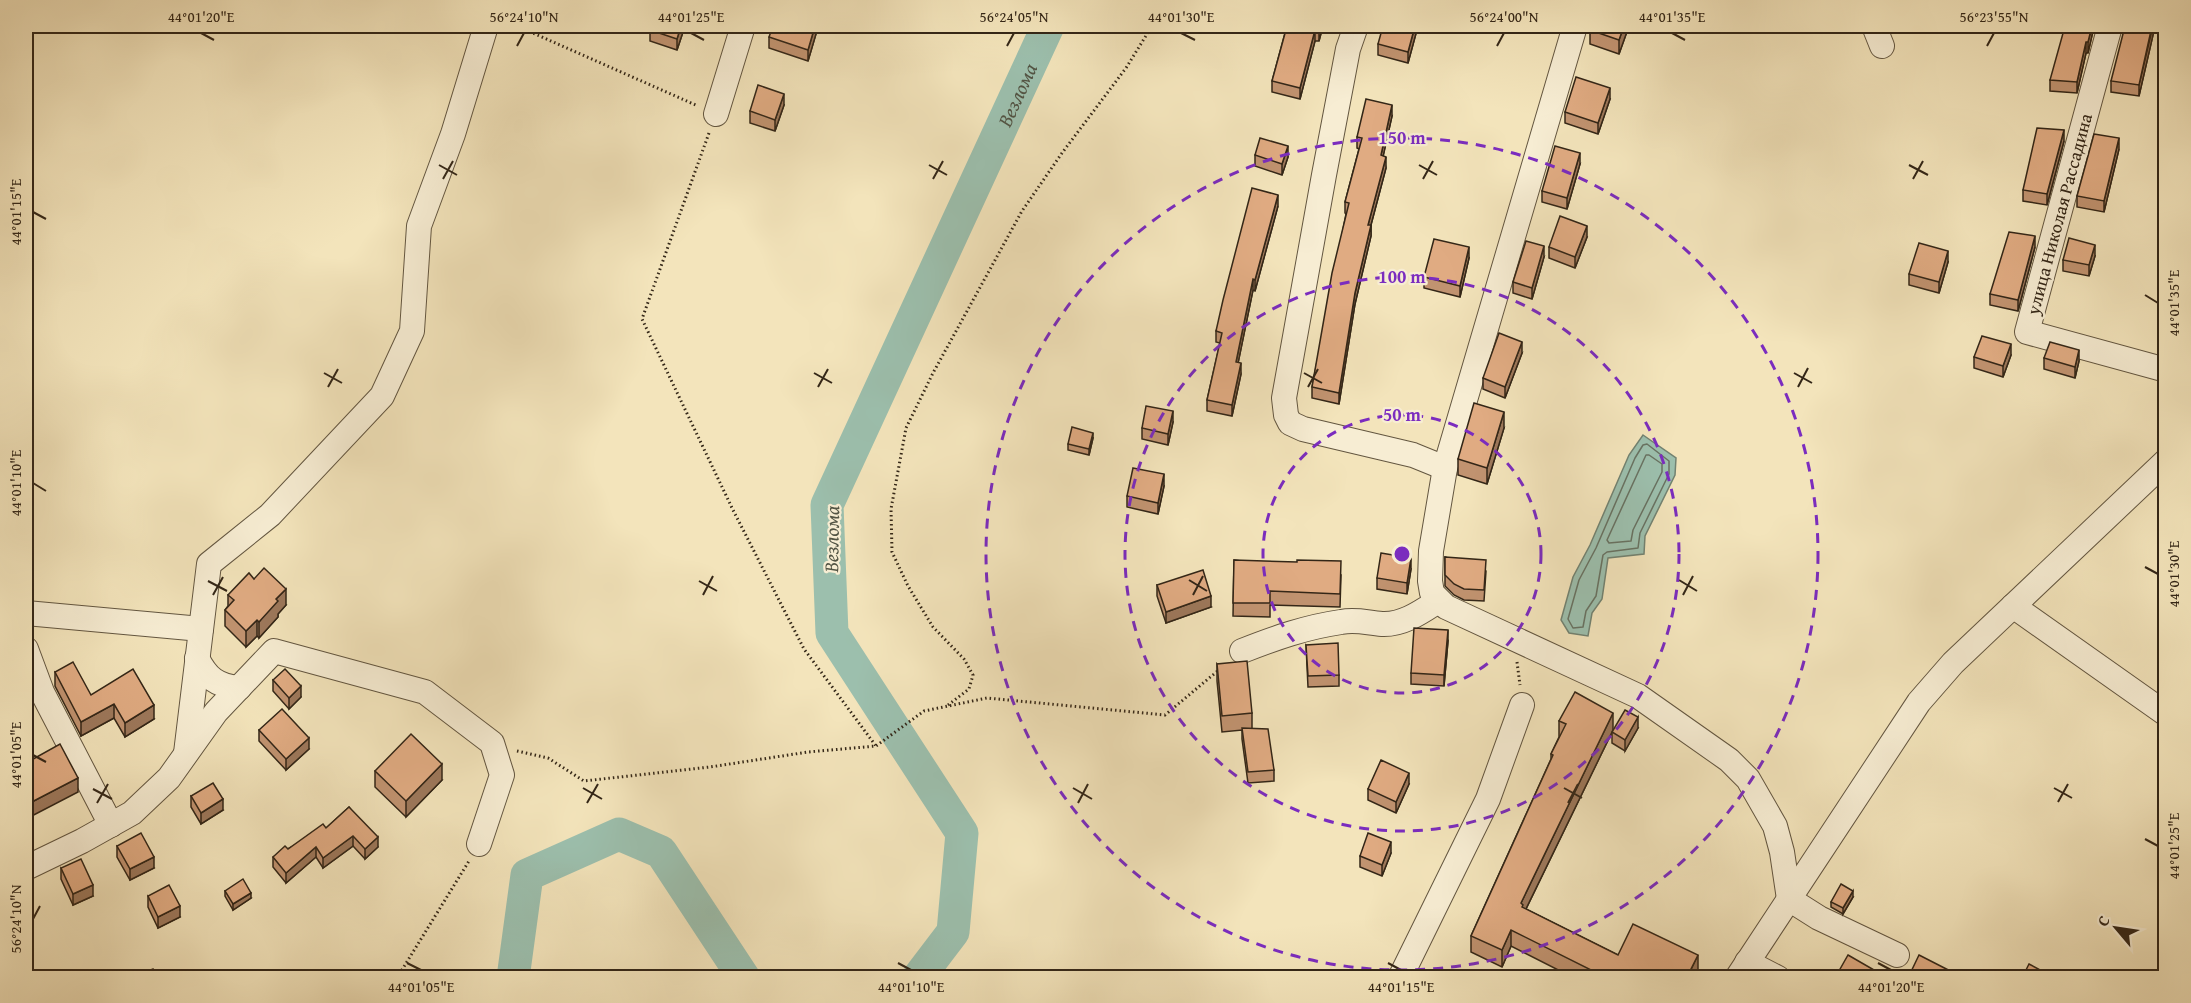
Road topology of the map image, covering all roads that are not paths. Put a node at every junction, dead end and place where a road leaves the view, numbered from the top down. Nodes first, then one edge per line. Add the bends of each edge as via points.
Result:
1 (486, 26) edge
2 (743, 26) edge
3 (1356, 26) edge
4 (1575, 26) edge
5 (2110, 26) edge
6 (716, 114) road end
7 (2166, 370) edge
8 (2166, 460) edge
9 (1445, 468) junction
10 (1438, 601) junction
11 (2013, 606) junction
12 (26, 613) edge
13 (201, 629) junction
14 (26, 649) edge
15 (1242, 651) road end
16 (197, 658) junction
17 (239, 688) junction
18 (1522, 705) road end
19 (2166, 714) edge
20 (186, 753) junction
21 (111, 825) junction
22 (479, 844) road end
23 (26, 868) edge
24 (1789, 899) junction
25 (1896, 955) dead end
26 (1742, 970) edge
27 (1400, 978) edge
28 (1778, 978) edge

1 - 13 street via 453,134 419,226 412,331 382,396 270,514 208,564
2 - 6 street
3 - 9 street via 1348,49 1300,306 1284,398 1286,415 1290,423 1303,429 1413,455
4 - 9 street
5 - 7 street, улица Николая Рассадина via 2027,332
8 - 11 street
9 - 10 street via 1431,551 1430,581
10 - 15 street via 1415,616 1395,622 1339,622 1289,632
10 - 24 street via 1638,696 1729,760 1748,780 1775,826
11 - 19 street
11 - 24 street via 1919,702
12 - 13 street
13 - 16 street
14 - 21 street via 42,692
16 - 17 street via 205,674 216,682
16 - 20 street
17 - 20 street
17 - 22 street via 274,651 425,692 492,744 502,775
18 - 27 street via 1488,800
20 - 21 street via 155,792
21 - 23 street
24 - 25 street
24 - 26 street
26 - 28 street

